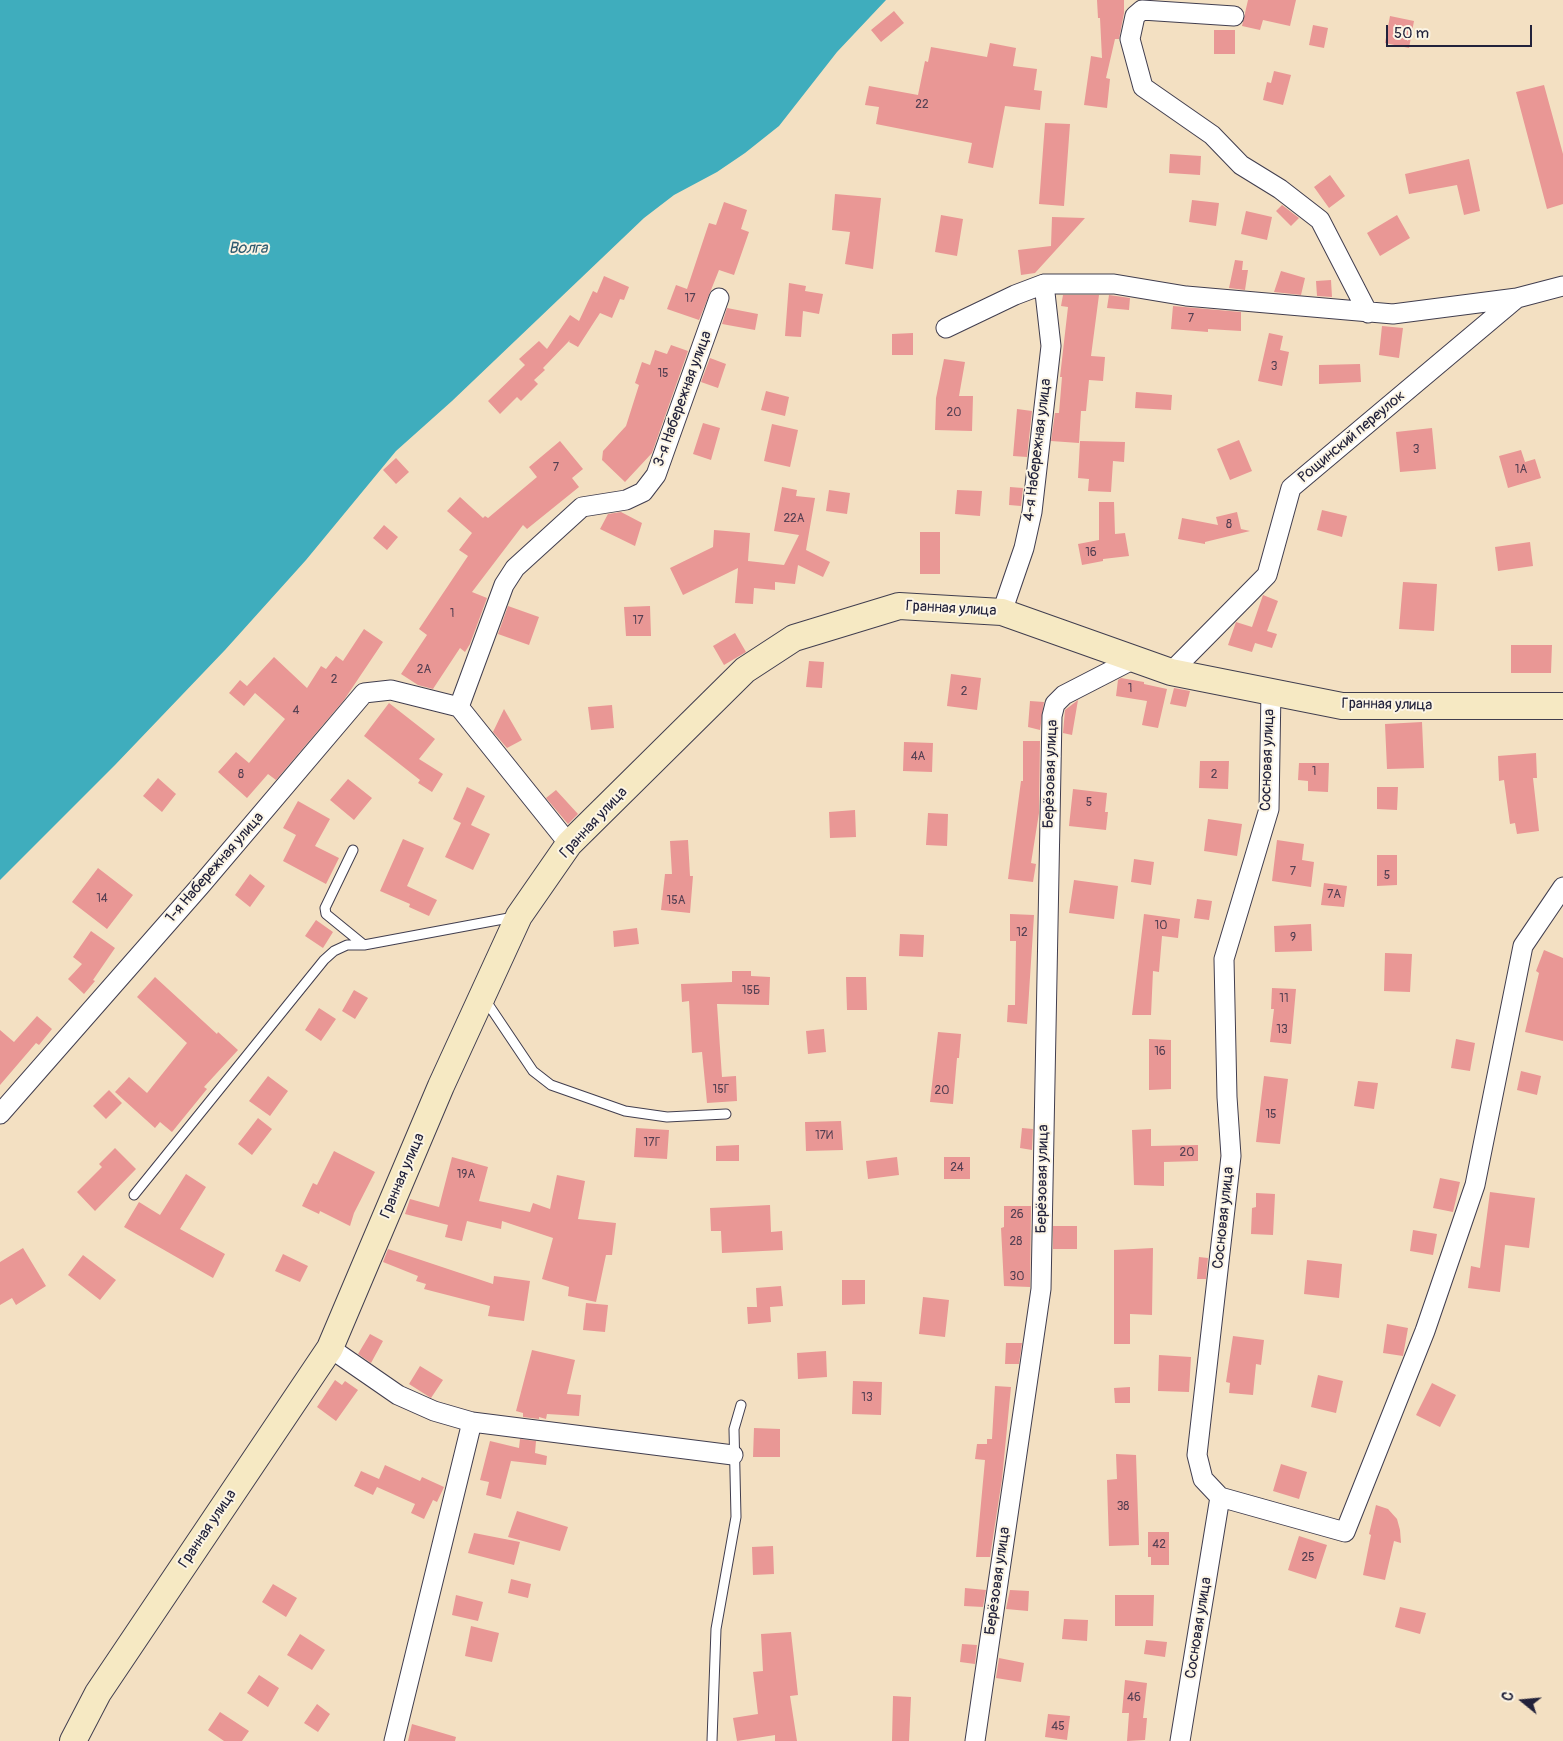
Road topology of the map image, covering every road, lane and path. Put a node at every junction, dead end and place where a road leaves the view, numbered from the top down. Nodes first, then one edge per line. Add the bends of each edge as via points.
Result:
1 (1234, 16) dead end
2 (1044, 284) junction
3 (1563, 286) edge
4 (719, 298) dead end
5 (1517, 298) junction
6 (1368, 313) junction
7 (946, 328) dead end
8 (1002, 612) junction
9 (1134, 659) junction
10 (1171, 672) junction
11 (1271, 690) junction
12 (1563, 706) edge
13 (459, 708) junction
14 (569, 844) junction
15 (354, 850) dead end
16 (1563, 887) edge
17 (519, 916) junction
18 (364, 945) junction
19 (0, 1114) edge
20 (726, 1114) dead end
21 (134, 1195) dead end
22 (330, 1348) junction
23 (741, 1405) dead end
24 (472, 1422) junction
25 (733, 1455) junction
26 (1220, 1497) junction
27 (73, 1741) edge
28 (394, 1741) edge
29 (712, 1741) edge
30 (975, 1741) edge
31 (1180, 1741) edge

1 - 6 street via 1142,10 1136,16 1130,39 1143,87 1212,135 1241,165 1280,189 1320,220
2 - 6 street via 1114,284 1186,296
2 - 7 street
2 - 8 street, 4-я Набережная улица via 1051,346 1032,512 1024,548
3 - 5 street
4 - 13 street, 3-я Набережная улица via 656,475 643,492 626,500 582,507 514,568 504,585
5 - 6 street via 1393,314
5 - 10 street, Рощинский переулок via 1291,488 1267,575
8 - 9 street, Гранная улица
8 - 14 street, Гранная улица via 898,606 794,638 745,670
9 - 10 street, Гранная улица
9 - 30 street, Берёзовая улица via 1064,694 1055,704 1052,716 1041,1289
10 - 11 street, Гранная улица
11 - 12 street, Гранная улица via 1342,706
11 - 26 street, Сосновая улица via 1269,809 1224,959 1231,1156 1197,1455 1203,1479
13 - 14 street
13 - 19 street, 1-я Набережная улица via 391,690 364,693
14 - 17 street, Гранная улица
15 - 18 lane via 325,908 326,914
16 - 26 street via 1523,946 1475,1185 1426,1331 1345,1532
17 - 18 lane
17 - 20 lane via 488,1004 533,1071 551,1085 625,1111 667,1117
17 - 22 street, Гранная улица
18 - 21 lane via 347,945 324,960
22 - 24 street via 398,1395 434,1411
22 - 27 street, Гранная улица via 98,1693
23 - 25 lane via 734,1430
24 - 25 street
24 - 28 street
25 - 29 lane via 736,1517 716,1628
26 - 31 street, Сосновая улица

